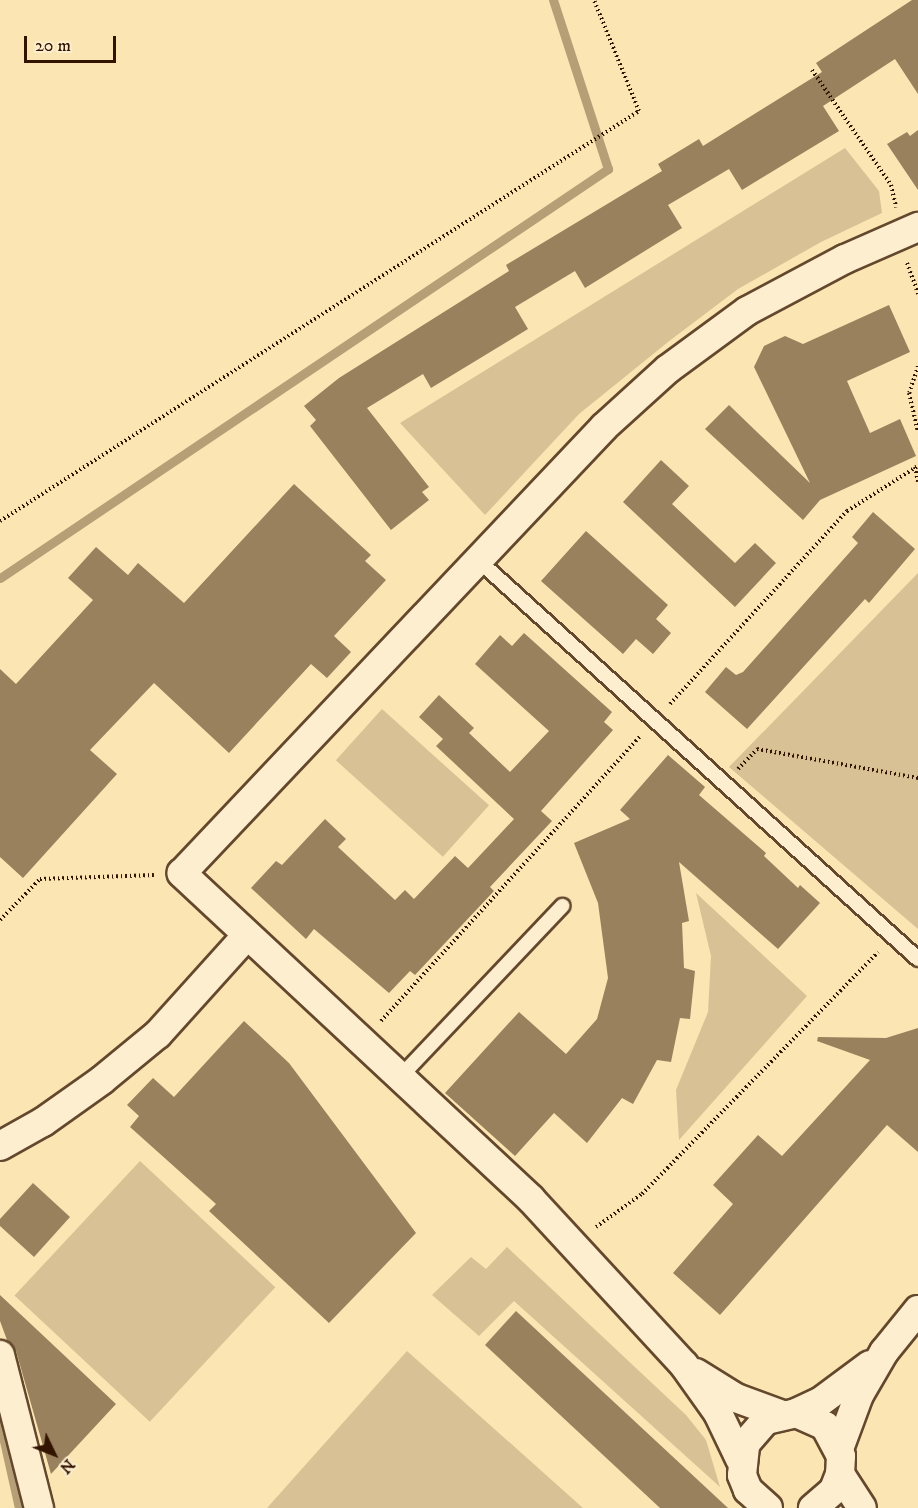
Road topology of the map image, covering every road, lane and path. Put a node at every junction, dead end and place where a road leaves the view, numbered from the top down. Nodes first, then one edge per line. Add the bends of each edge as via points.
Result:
1 (594, 0) edge
2 (812, 70) dead end
3 (908, 231) edge
4 (918, 366) edge
5 (918, 431) edge
6 (917, 466) edge
7 (918, 482) edge
8 (0, 521) edge
9 (478, 560) junction
10 (655, 720) junction
11 (918, 778) edge
12 (724, 784) junction
13 (182, 873) junction
14 (562, 906) dead end
15 (0, 920) edge
16 (247, 935) junction
17 (893, 936) junction
18 (918, 959) edge
19 (362, 1042) junction
20 (400, 1077) junction
21 (0, 1146) edge
22 (570, 1240) junction
23 (915, 1319) edge
24 (884, 1352) junction
25 (0, 1355) edge
26 (684, 1365) junction
27 (788, 1414) junction
28 (741, 1459) junction
29 (840, 1461) junction
30 (39, 1508) edge
31 (768, 1508) edge
32 (813, 1508) edge
33 (861, 1508) edge

1 - 8 path via 639,111
2 - 3 path via 891,185
3 - 9 street via 747,311 668,369 604,427
4 - 5 path via 909,393
6 - 7 path
6 - 10 path via 847,511
9 - 10 lane
9 - 13 street
10 - 12 lane
10 - 19 path
11 - 12 path via 757,749
12 - 17 lane
13 - 15 path via 40,879
13 - 16 street
14 - 20 lane
16 - 19 street
16 - 21 street via 150,1041 43,1122
17 - 18 lane
17 - 22 path via 642,1194 613,1218
19 - 20 street
20 - 22 street
22 - 26 street
23 - 24 street
24 - 27 street via 854,1380
24 - 29 street via 847,1420
25 - 30 street
26 - 27 street via 736,1398
26 - 28 street via 718,1413
27 - 28 street via 753,1430
27 - 29 street via 825,1426
28 - 31 street via 748,1490
29 - 32 street via 834,1490
29 - 33 street

